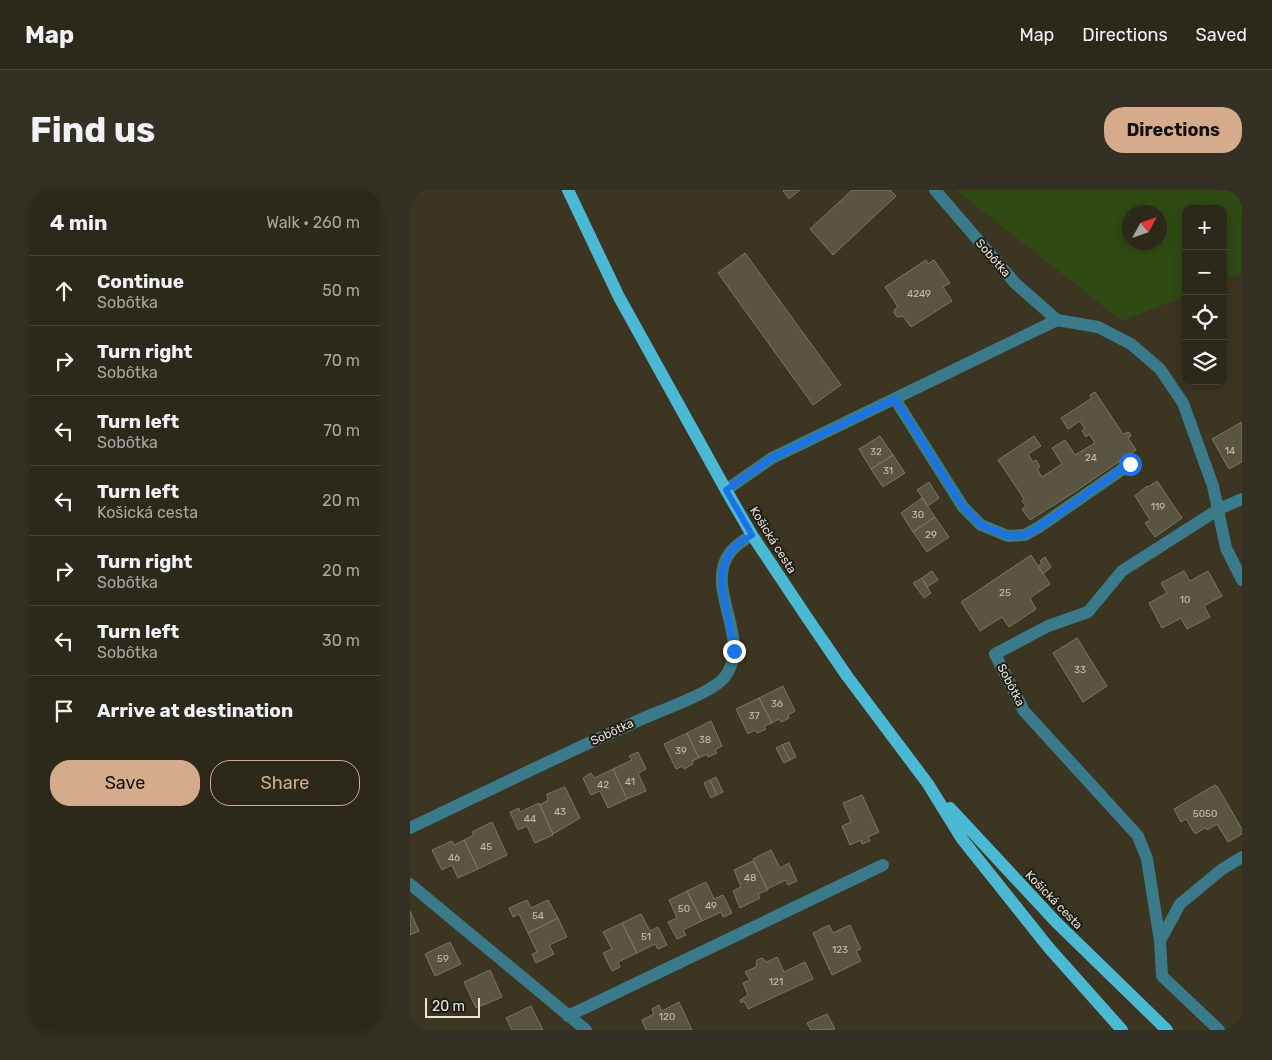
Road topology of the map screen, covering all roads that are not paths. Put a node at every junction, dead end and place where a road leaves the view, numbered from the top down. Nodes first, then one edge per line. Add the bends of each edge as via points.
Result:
1 (568, 190) edge
2 (935, 190) edge
3 (1057, 320) junction
4 (895, 399) junction
5 (1130, 464) dead end
6 (726, 490) junction
7 (1242, 499) edge
8 (1220, 509) junction
9 (752, 535) junction
10 (1242, 580) edge
11 (928, 784) junction
12 (410, 828) edge
13 (1242, 857) edge
14 (883, 865) dead end
15 (410, 884) edge
16 (1160, 940) junction
17 (568, 1016) junction
18 (586, 1030) edge
19 (1122, 1030) edge
20 (1167, 1030) edge
21 (1219, 1030) edge

1 - 6 main road, Košická cesta via 619,297
2 - 3 street, Sobôtka via 1015,283
3 - 4 street
3 - 8 street via 1098,327 1131,344 1160,368 1183,403
4 - 5 street via 963,507 981,525 1008,536 1025,535 1039,527
4 - 6 street via 772,458
6 - 9 main road, Košická cesta
7 - 8 street
8 - 10 street via 1226,548
8 - 16 street, Sobôtka via 1122,571 1088,612 1048,626 995,654 1024,711 1138,836 1147,859
9 - 11 main road, Košická cesta via 847,676
9 - 12 street, Sobôtka via 736,545 728,555 721,575 734,651 731,664 718,683 705,692 633,722
11 - 19 main road, Košická cesta via 962,839 1012,903
11 - 20 main road, Košická cesta via 1056,922
13 - 16 street via 1180,904
14 - 17 street
15 - 17 street
16 - 21 street, Sobôtka via 1162,976
17 - 18 street

